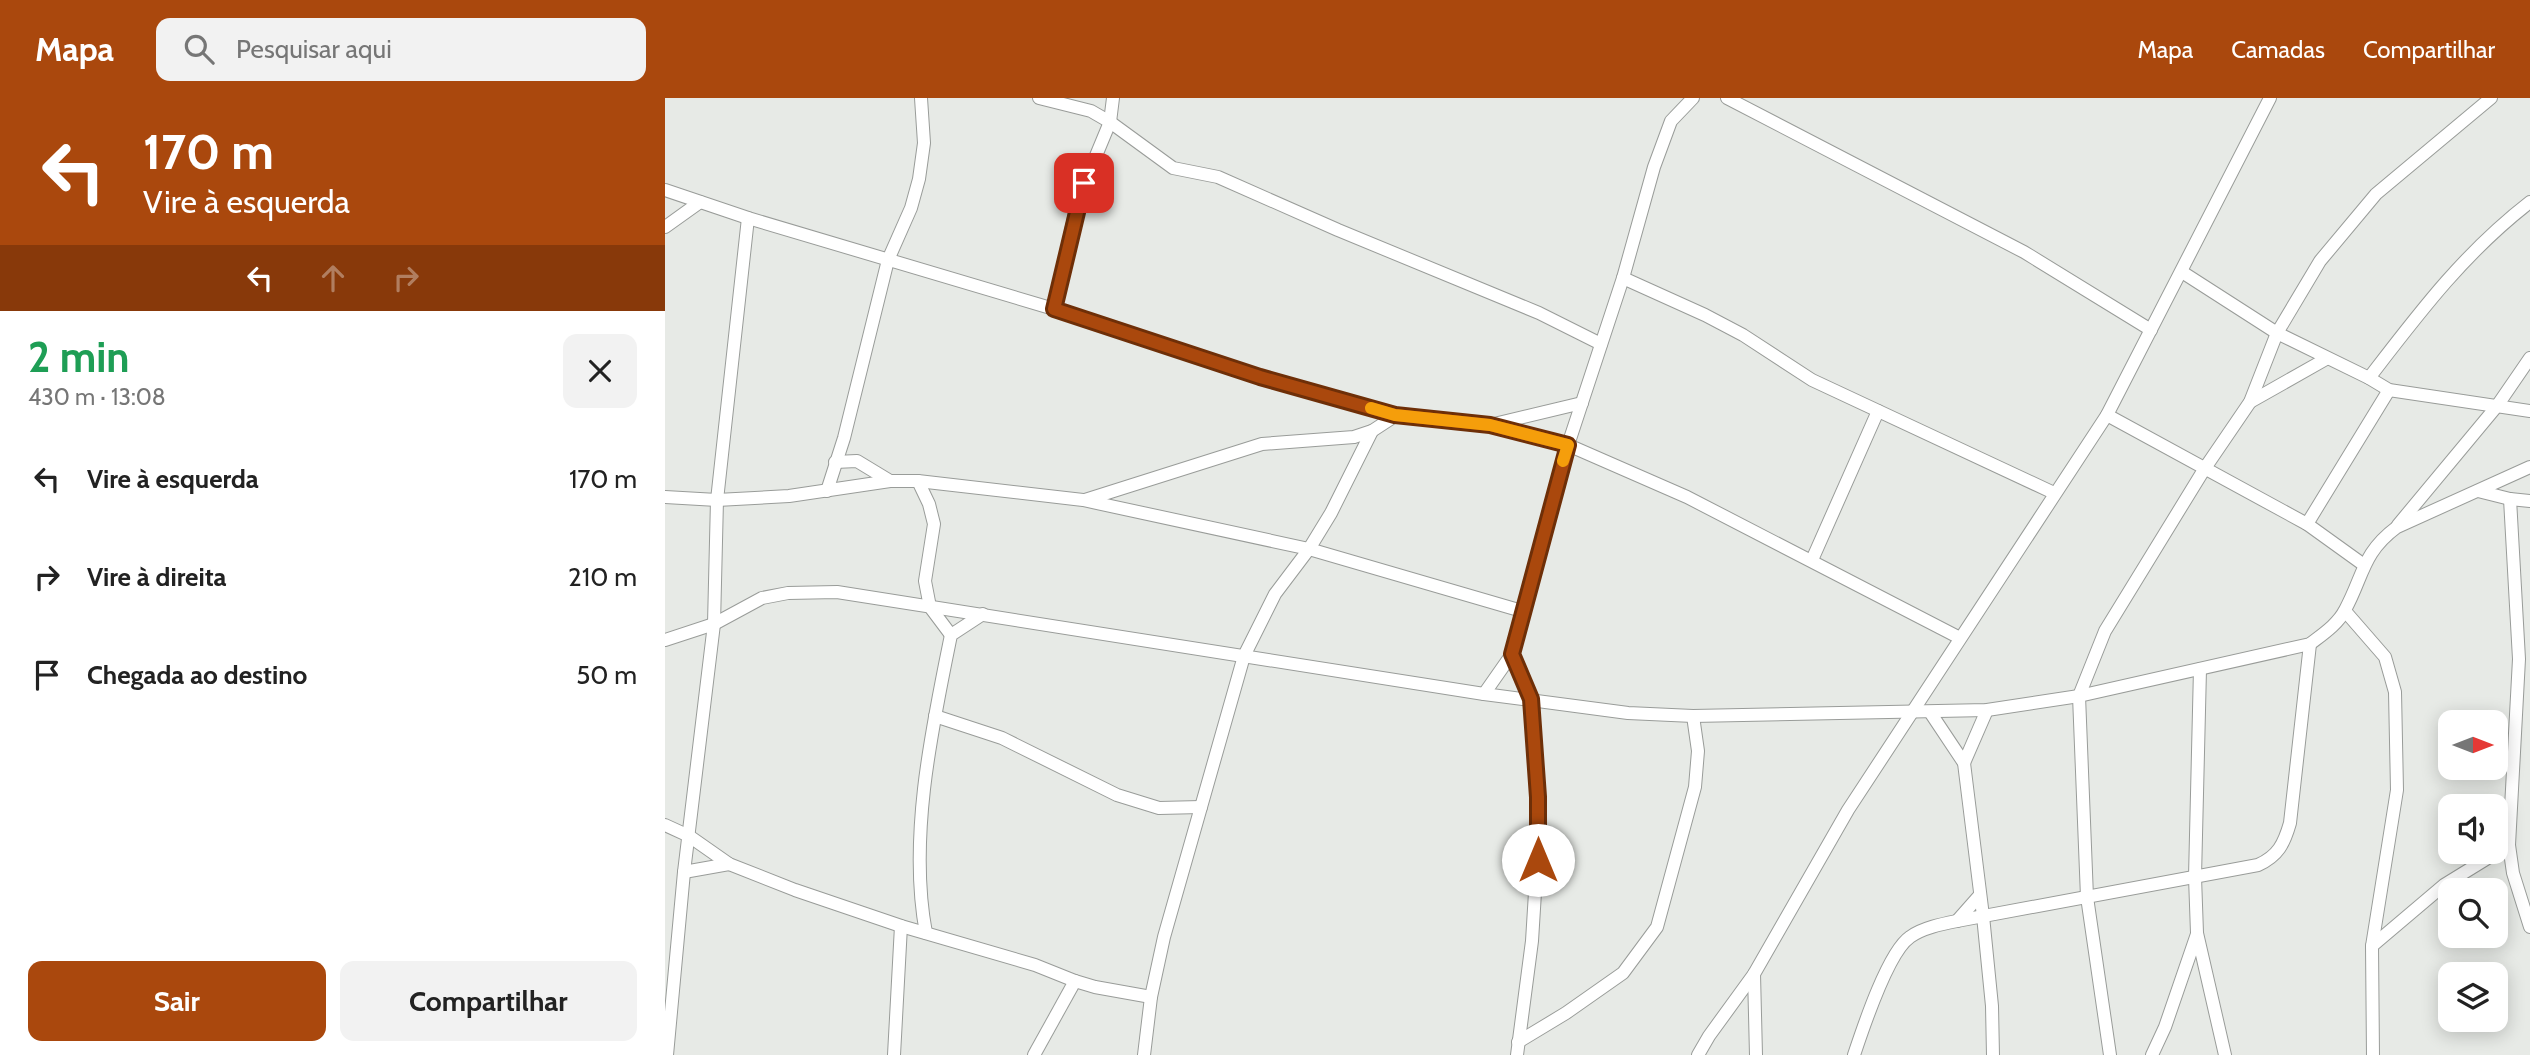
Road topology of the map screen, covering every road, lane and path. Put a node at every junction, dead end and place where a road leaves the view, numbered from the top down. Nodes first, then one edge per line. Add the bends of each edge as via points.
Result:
1 (922, 98) edge
2 (1039, 98) edge
3 (1112, 98) edge
4 (1693, 98) edge
5 (1727, 98) edge
6 (2270, 98) edge
7 (2491, 98) edge
8 (1091, 111) junction
9 (1110, 121) junction
10 (665, 190) edge
11 (700, 202) junction
12 (2530, 202) edge
13 (748, 218) junction
14 (665, 227) edge
15 (888, 260) junction
16 (2182, 272) junction
17 (1623, 278) junction
18 (1054, 309) junction
19 (2151, 330) junction
20 (2277, 333) junction
21 (1601, 344) junction
22 (2530, 358) edge
23 (2326, 359) junction
24 (2369, 378) junction
25 (2389, 390) junction
26 (2250, 402) junction
27 (1581, 403) junction
28 (2497, 406) junction
29 (1878, 411) junction
30 (2530, 411) edge
31 (1395, 415) junction
32 (2108, 415) junction
33 (1490, 425) junction
34 (1372, 431) junction
35 (844, 439) junction
36 (1568, 445) junction
37 (857, 461) junction
38 (835, 462) junction
39 (2206, 467) junction
40 (2530, 467) edge
41 (890, 481) junction
42 (918, 481) junction
43 (827, 491) junction
44 (2477, 491) junction
45 (2054, 493) junction
46 (665, 498) edge
47 (2510, 499) junction
48 (717, 500) junction
49 (1083, 500) junction
50 (2530, 501) edge
51 (2307, 524) junction
52 (2397, 527) junction
53 (1309, 548) junction
54 (1812, 560) junction
55 (2364, 565) junction
56 (930, 607) junction
57 (1522, 611) junction
58 (2344, 611) junction
59 (983, 614) junction
60 (714, 624) junction
61 (951, 635) junction
62 (1960, 638) junction
63 (665, 640) edge
64 (2310, 644) junction
65 (1512, 654) junction
66 (1244, 656) junction
67 (2200, 669) junction
68 (1484, 694) junction
69 (2078, 695) junction
70 (1531, 699) junction
71 (1987, 710) junction
72 (1912, 712) junction
73 (1930, 712) junction
74 (935, 716) junction
75 (1692, 716) junction
76 (1964, 763) junction
77 (1201, 807) junction
78 (665, 825) edge
79 (689, 836) junction
80 (2509, 845) junction
81 (729, 864) junction
82 (684, 872) junction
83 (2195, 877) junction
84 (1980, 894) junction
85 (2087, 897) junction
86 (1983, 916) junction
87 (1957, 921) junction
88 (901, 926) junction
89 (2530, 928) edge
90 (926, 933) junction
91 (2197, 933) junction
92 (2372, 946) junction
93 (1754, 974) junction
94 (1075, 981) junction
95 (1151, 997) junction
96 (1517, 1049) edge
97 (667, 1051) edge
98 (894, 1055) edge
99 (1034, 1055) edge
100 (1144, 1055) edge
101 (1698, 1055) edge
102 (1756, 1055) edge
103 (1854, 1055) edge
104 (1993, 1055) edge
105 (2110, 1055) edge
106 (2152, 1055) edge
107 (2225, 1055) edge
108 (2373, 1055) edge

1 - 15 street via 924,143 919,179
2 - 8 street
3 - 8 street
3 - 9 street
4 - 17 street via 1671,121
5 - 19 street via 2024,252
6 - 16 street
7 - 20 street via 2376,194 2320,261
8 - 9 street
9 - 18 street via 1079,199
9 - 21 street via 1173,168 1217,177 1539,313
10 - 11 street
11 - 13 street
11 - 14 street
12 - 24 street via 2498,227 2437,290
13 - 15 street
13 - 48 street
15 - 18 street
15 - 35 street
16 - 19 street
16 - 20 street
17 - 21 street
17 - 29 street via 1705,314 1812,380
18 - 31 street via 1260,377
19 - 32 street
20 - 23 street
20 - 26 street
21 - 27 street
22 - 28 street
23 - 24 street
23 - 26 street
24 - 25 street
25 - 28 street
25 - 51 street
26 - 39 street
27 - 33 street
27 - 36 street
28 - 30 street
28 - 52 street
29 - 45 street
29 - 54 street
31 - 33 street
31 - 34 street
32 - 39 street
32 - 45 street
33 - 36 street
34 - 49 street via 1340,440 1262,444
34 - 53 street
35 - 37 street
35 - 38 street
36 - 54 street via 1687,497
36 - 57 street
37 - 38 street
37 - 41 street
38 - 43 street
39 - 51 street
39 - 69 street via 2105,631
40 - 44 street
41 - 42 street
41 - 43 street
42 - 49 street
42 - 56 street via 934,524 926,572
43 - 48 street
44 - 47 street
44 - 52 street
45 - 62 street
46 - 48 street
47 - 50 street
47 - 80 street via 2519,659
48 - 60 street
49 - 53 street
51 - 55 street
52 - 55 street via 2373,548
53 - 57 street
53 - 66 street via 1275,594
54 - 62 street
55 - 58 street
56 - 59 street
56 - 60 street via 837,592 788,593 762,598
56 - 61 street
57 - 65 street
58 - 64 street
58 - 92 street via 2385,657 2395,692 2397,790
59 - 61 street
59 - 66 street
60 - 63 street
60 - 79 street
61 - 74 street
62 - 72 street
64 - 67 street
64 - 83 street via 2284,843 2273,858 2258,866
65 - 68 street
65 - 70 street
66 - 68 street
66 - 77 street
67 - 69 street
67 - 83 street
68 - 70 street
69 - 71 street
69 - 85 street
70 - 75 street via 1628,713
70 - 96 street via 1538,860
71 - 73 street
71 - 76 street
72 - 73 street
72 - 75 street
72 - 93 street via 1848,810
73 - 76 street
74 - 77 street via 1002,738 1117,795 1159,808
74 - 90 street via 923,804 920,879
75 - 96 street via 1698,751 1695,787 1657,927 1623,973
76 - 84 street
77 - 95 street
78 - 79 street
79 - 81 street
79 - 82 street
80 - 89 street
80 - 92 street via 2445,885
81 - 82 street
81 - 88 street
82 - 97 street
83 - 85 street
83 - 91 street
84 - 86 street
84 - 87 street
85 - 86 street
85 - 105 street
86 - 87 street
86 - 104 street
87 - 103 street via 1903,943
88 - 90 street
88 - 98 street
90 - 94 street
91 - 106 street
91 - 107 street
92 - 108 street
93 - 101 street
93 - 102 street
94 - 95 street
94 - 99 street
95 - 100 street

